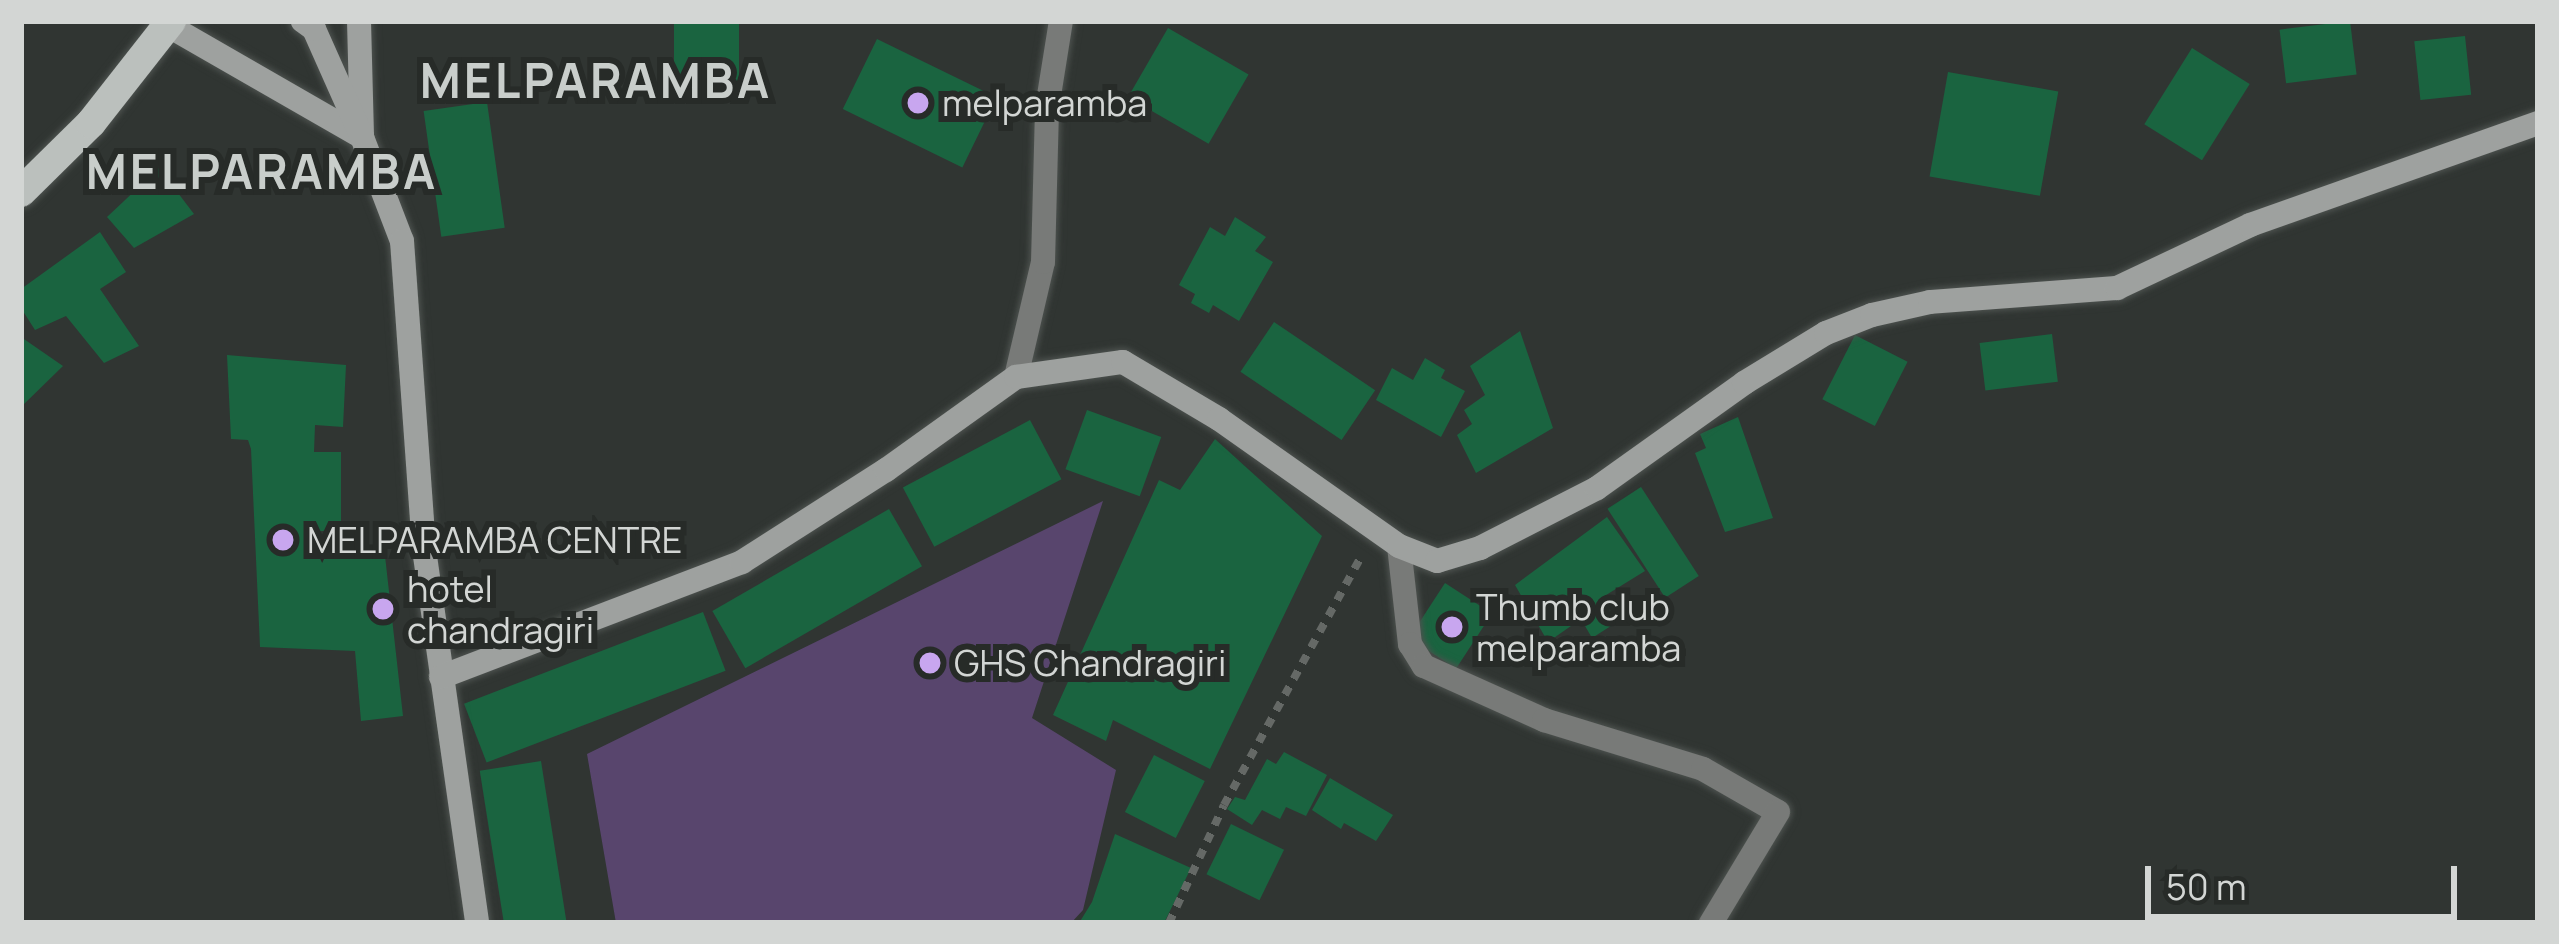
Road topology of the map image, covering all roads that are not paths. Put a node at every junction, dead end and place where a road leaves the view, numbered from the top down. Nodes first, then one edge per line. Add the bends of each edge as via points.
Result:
1 (303, 21) edge
2 (359, 21) edge
3 (1061, 21) edge
4 (170, 23) edge
5 (2538, 123) edge
6 (362, 137) junction
7 (21, 192) edge
8 (1016, 377) junction
9 (1399, 546) junction
10 (441, 677) junction
11 (477, 923) edge
12 (1712, 923) edge

1 - 6 street via 314,29
2 - 6 street
3 - 8 street via 1047,108 1042,262
4 - 6 street
4 - 7 main road via 91,123
5 - 9 street via 2250,225 2117,288 1930,302 1826,332 1597,488 1480,548 1437,561
6 - 10 street via 402,241
8 - 9 street via 1123,362
8 - 10 street via 742,562
9 - 12 street via 1411,644 1424,666 1544,720 1703,769 1778,812
10 - 11 street

